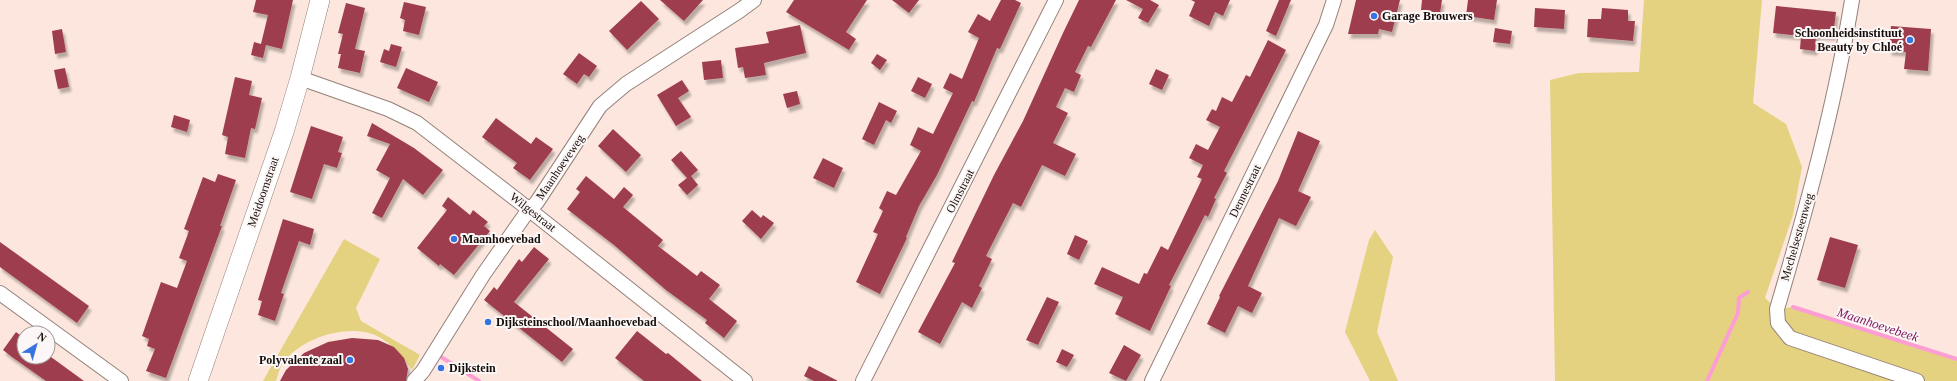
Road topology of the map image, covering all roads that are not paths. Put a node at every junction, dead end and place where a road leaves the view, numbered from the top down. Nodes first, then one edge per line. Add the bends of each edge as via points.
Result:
1 (320, 0) edge
2 (754, 0) edge
3 (1056, 0) edge
4 (1334, 0) edge
5 (1852, 0) edge
6 (300, 78) junction
7 (530, 210) junction
8 (0, 293) edge
9 (122, 381) edge
10 (198, 381) edge
11 (414, 381) edge
12 (745, 381) edge
13 (864, 381) edge
14 (1152, 381) edge
15 (1917, 381) edge

1 - 6 street, Meidoornstraat
2 - 7 street, Maanhoeveweg via 626,84 600,106
3 - 13 street, Olmstraat
4 - 14 street, Dennestraat via 1322,32
5 - 15 street, Mechelsesteenweg via 1842,60 1818,160 1777,309 1778,323 1790,338
6 - 7 street, Wilgestraat via 388,109 416,123
6 - 10 street, Meidoornstraat via 284,132
7 - 11 street, Maanhoeveweg via 483,275 423,371
7 - 12 street, Wilgestraat
8 - 9 street

